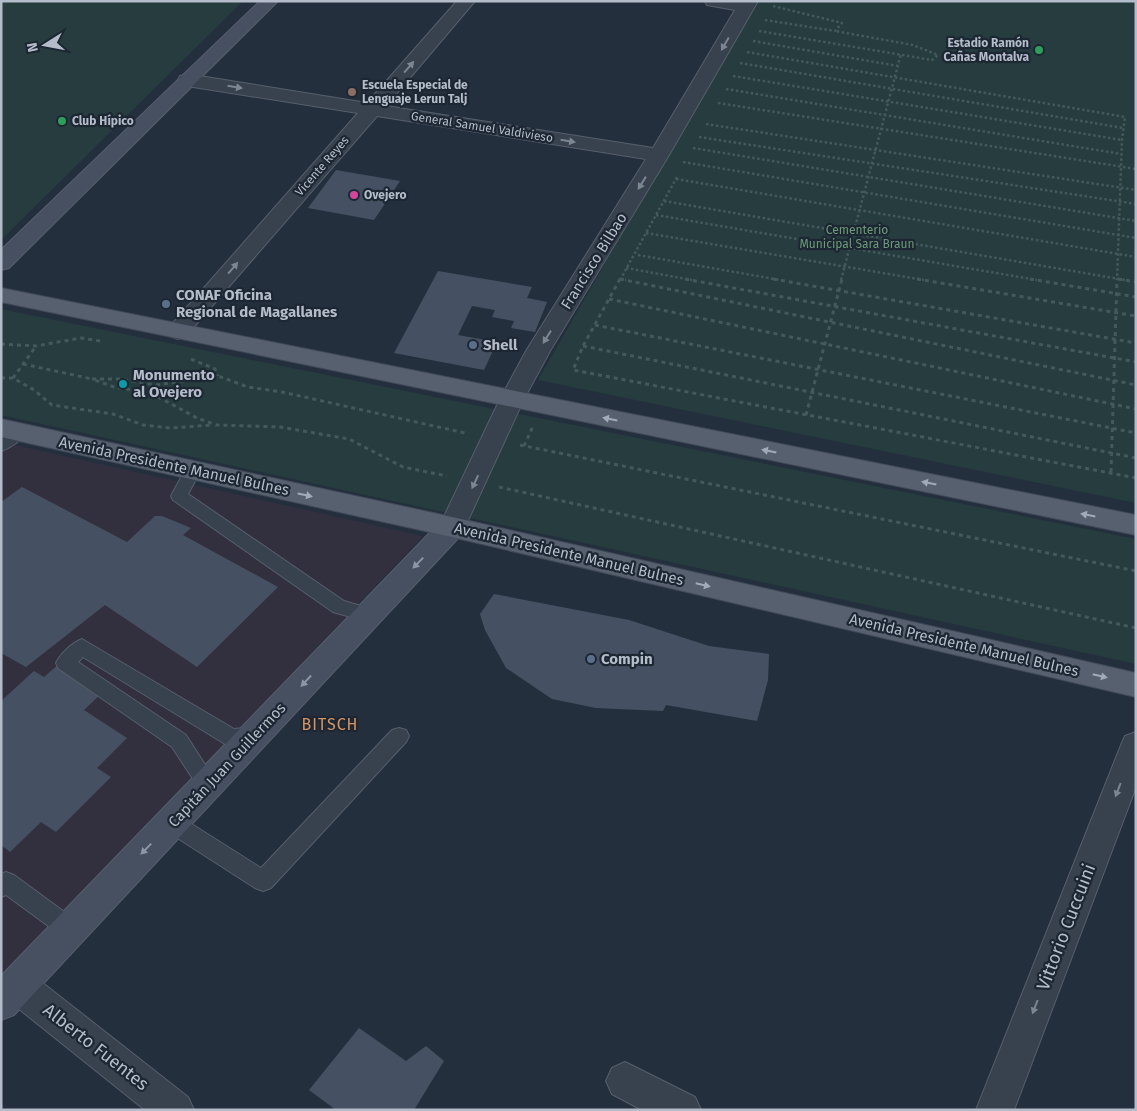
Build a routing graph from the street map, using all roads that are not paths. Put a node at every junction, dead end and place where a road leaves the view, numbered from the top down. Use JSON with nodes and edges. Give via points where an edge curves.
{"nodes":[{"id":1,"x":270,"y":1,"type":"edge"},
{"id":2,"x":466,"y":1,"type":"edge"},
{"id":3,"x":713,"y":1,"type":"edge"},
{"id":4,"x":747,"y":4,"type":"edge"},
{"id":5,"x":187,"y":80,"type":"junction"},
{"id":6,"x":372,"y":109,"type":"junction"},
{"id":7,"x":659,"y":156,"type":"junction"},
{"id":8,"x":1,"y":263,"type":"edge"},
{"id":9,"x":1,"y":295,"type":"edge"},
{"id":10,"x":178,"y":331,"type":"junction"},
{"id":11,"x":512,"y":399,"type":"junction"},
{"id":12,"x":7,"y":435,"type":"edge"},
{"id":13,"x":193,"y":470,"type":"junction"},
{"id":14,"x":1136,"y":525,"type":"edge"},
{"id":15,"x":452,"y":527,"type":"junction"},
{"id":16,"x":369,"y":615,"type":"junction"},
{"id":17,"x":1136,"y":685,"type":"edge"},
{"id":18,"x":255,"y":735,"type":"junction"},
{"id":19,"x":399,"y":736,"type":"dead end"},
{"id":20,"x":1136,"y":745,"type":"edge"},
{"id":21,"x":208,"y":784,"type":"junction"},
{"id":22,"x":172,"y":823,"type":"junction"},
{"id":23,"x":1,"y":887,"type":"edge"},
{"id":24,"x":70,"y":930,"type":"junction"},
{"id":25,"x":9,"y":993,"type":"edge"},
{"id":26,"x":625,"y":1081,"type":"dead end"},
{"id":27,"x":175,"y":1110,"type":"edge"},
{"id":28,"x":682,"y":1110,"type":"edge"},
{"id":29,"x":996,"y":1110,"type":"edge"}],
"edges":[{"from":1,"to":5,"type":"street"},
{"from":6,"to":2,"type":"street","name":"Vicente Reyes","one_way":true},
{"from":3,"to":4,"type":"street"},
{"from":4,"to":7,"type":"street","name":"Francisco Bilbao","one_way":true},
{"from":5,"to":6,"type":"street","name":"General Samuel Valdivieso","one_way":true},
{"from":5,"to":8,"type":"street"},
{"from":6,"to":7,"type":"street","name":"General Samuel Valdivieso","one_way":true},
{"from":10,"to":6,"type":"street","name":"Vicente Reyes","one_way":true},
{"from":7,"to":11,"type":"street","name":"Francisco Bilbao","one_way":true,"via":[[538,351]]},
{"from":9,"to":10,"type":"main road"},
{"from":10,"to":11,"type":"main road"},
{"from":14,"to":11,"type":"main road","one_way":true},
{"from":11,"to":15,"type":"street","name":"Francisco Bilbao","one_way":true},
{"from":12,"to":13,"type":"main road","name":"Avenida Presidente Manuel Bulnes"},
{"from":13,"to":15,"type":"main road","name":"Avenida Presidente Manuel Bulnes","one_way":true},
{"from":13,"to":16,"type":"lane","via":[[179,496],[339,607]]},
{"from":15,"to":16,"type":"street","name":"Capitán Juan Guillermos","one_way":true},
{"from":15,"to":17,"type":"main road","name":"Avenida Presidente Manuel Bulnes","one_way":true},
{"from":16,"to":18,"type":"street","name":"Capitán Juan Guillermos","one_way":true},
{"from":18,"to":21,"type":"street","name":"Capitán Juan Guillermos"},
{"from":18,"to":21,"type":"lane","via":[[232,738],[82,648],[64,663],[179,741]]},
{"from":19,"to":22,"type":"lane","via":[[263,881]]},
{"from":20,"to":29,"type":"street","name":"Vittorio Cuccuini","one_way":true},
{"from":21,"to":22,"type":"street","name":"Capitán Juan Guillermos"},
{"from":22,"to":24,"type":"street","name":"Capitán Juan Guillermos","one_way":true},
{"from":23,"to":24,"type":"lane","via":[[6,882]]},
{"from":24,"to":25,"type":"street","name":"Capitán Juan Guillermos"},
{"from":25,"to":27,"type":"street","name":"Alberto Fuentes"},
{"from":26,"to":28,"type":"street"}]}
